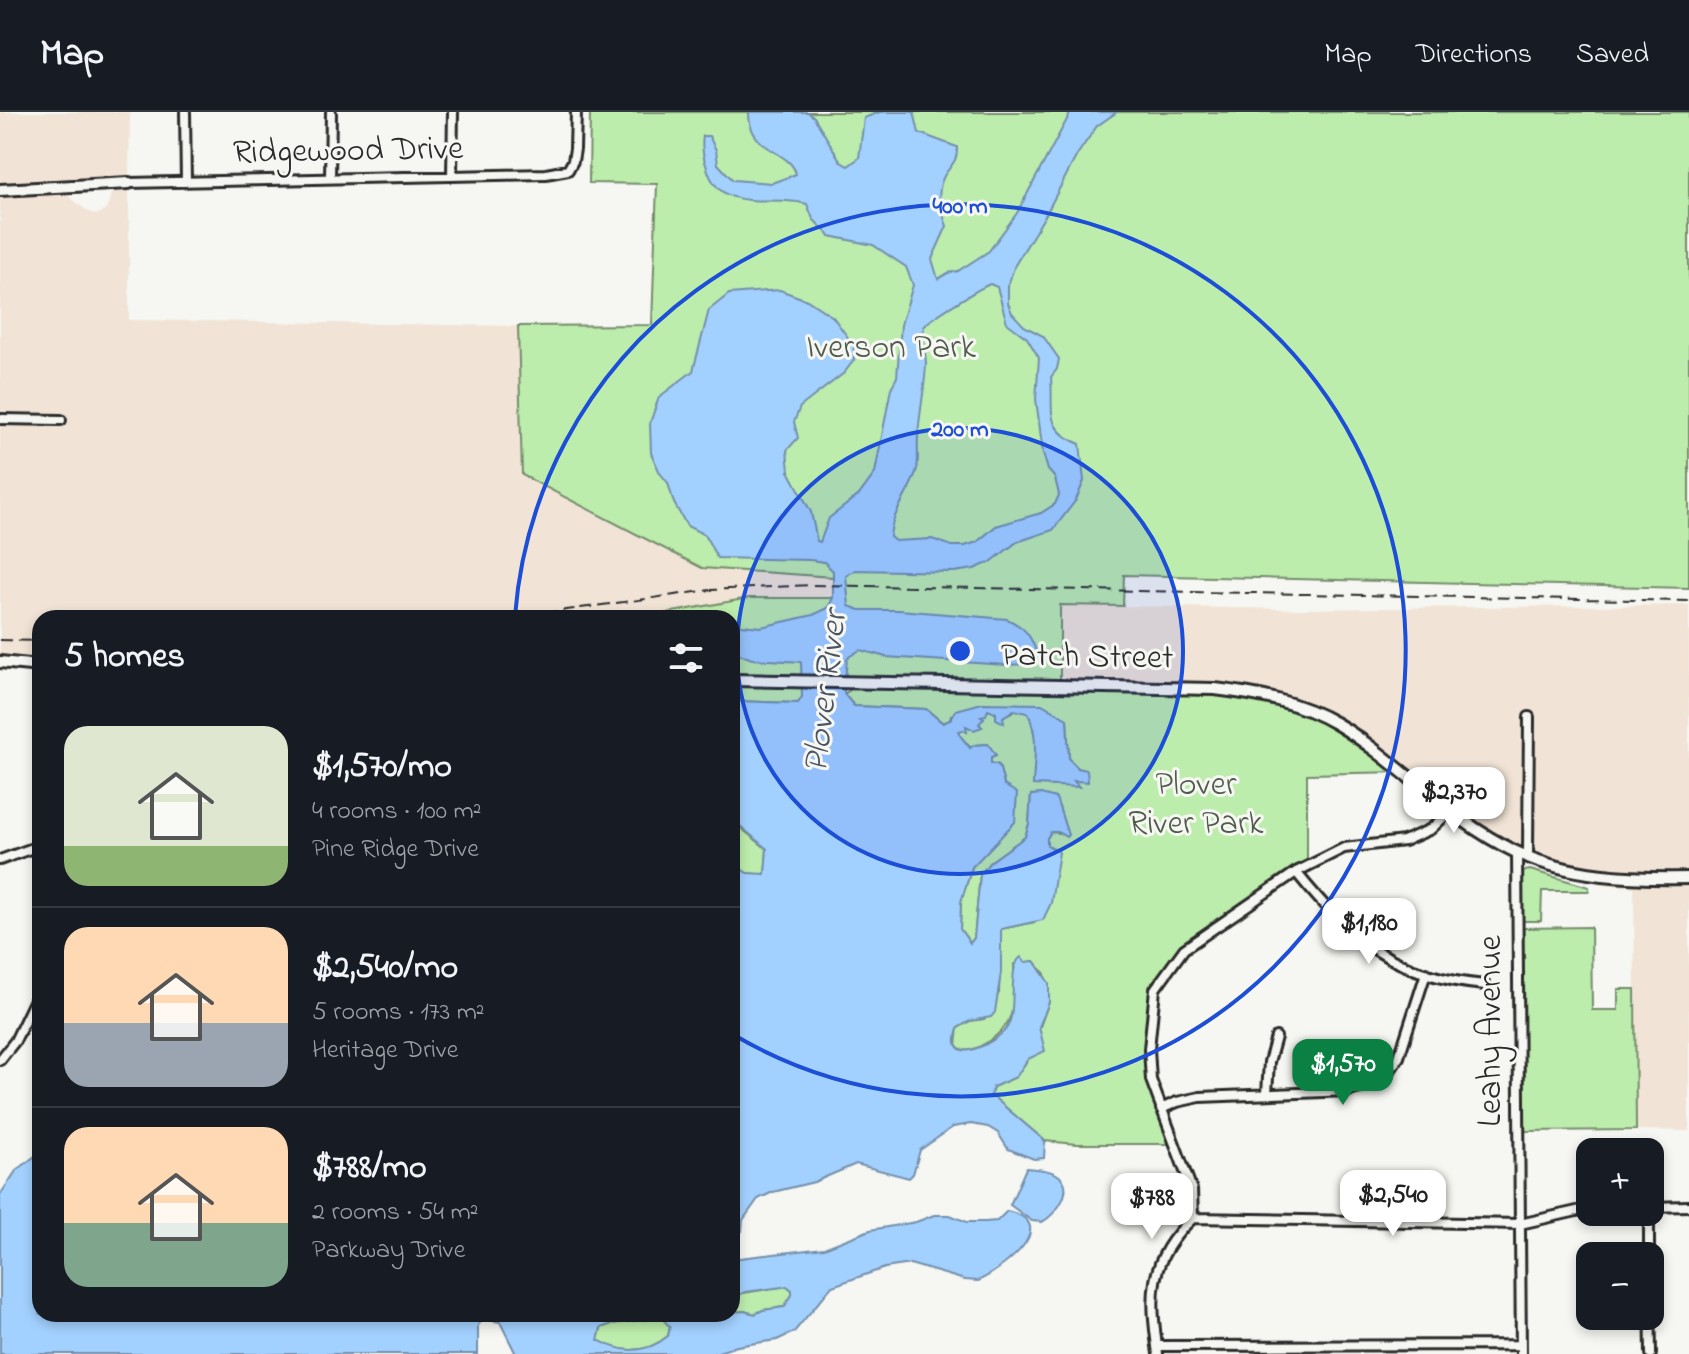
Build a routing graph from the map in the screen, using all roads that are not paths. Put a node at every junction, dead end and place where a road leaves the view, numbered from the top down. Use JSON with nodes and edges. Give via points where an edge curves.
{"nodes":[{"id":1,"x":185,"y":112,"type":"edge"},
{"id":2,"x":331,"y":112,"type":"edge"},
{"id":3,"x":453,"y":112,"type":"edge"},
{"id":4,"x":576,"y":112,"type":"edge"},
{"id":5,"x":452,"y":176,"type":"junction"},
{"id":6,"x":330,"y":178,"type":"junction"},
{"id":7,"x":186,"y":182,"type":"junction"},
{"id":8,"x":129,"y":183,"type":"joint"},
{"id":9,"x":0,"y":190,"type":"edge"},
{"id":10,"x":0,"y":419,"type":"edge"},
{"id":11,"x":61,"y":420,"type":"dead end"},
{"id":12,"x":0,"y":662,"type":"edge"},
{"id":13,"x":32,"y":665,"type":"edge"},
{"id":14,"x":740,"y":680,"type":"edge"},
{"id":15,"x":1529,"y":717,"type":"dead end"},
{"id":16,"x":1450,"y":811,"type":"junction"},
{"id":17,"x":32,"y":849,"type":"edge"},
{"id":18,"x":1523,"y":854,"type":"junction"},
{"id":19,"x":0,"y":860,"type":"edge"},
{"id":20,"x":1296,"y":872,"type":"junction"},
{"id":21,"x":1689,"y":878,"type":"edge"},
{"id":22,"x":1426,"y":973,"type":"junction"},
{"id":23,"x":1485,"y":985,"type":"dead end"},
{"id":24,"x":32,"y":1006,"type":"edge"},
{"id":25,"x":1276,"y":1037,"type":"dead end"},
{"id":26,"x":0,"y":1060,"type":"edge"},
{"id":27,"x":1267,"y":1093,"type":"junction"},
{"id":28,"x":1161,"y":1109,"type":"junction"},
{"id":29,"x":1689,"y":1206,"type":"edge"},
{"id":30,"x":1664,"y":1208,"type":"edge"},
{"id":31,"x":1576,"y":1211,"type":"edge"},
{"id":32,"x":1193,"y":1218,"type":"junction"},
{"id":33,"x":1520,"y":1224,"type":"junction"},
{"id":34,"x":1651,"y":1330,"type":"edge"},
{"id":35,"x":1158,"y":1350,"type":"edge"},
{"id":36,"x":1521,"y":1350,"type":"edge"},
{"id":37,"x":1651,"y":1354,"type":"edge"}],
"edges":[{"from":1,"to":7,"type":"street"},
{"from":2,"to":6,"type":"street"},
{"from":3,"to":5,"type":"street"},
{"from":4,"to":5,"type":"street","name":"Ridgewood Drive","via":[[575,149],[568,170]]},
{"from":5,"to":6,"type":"street","name":"Ridgewood Drive"},
{"from":6,"to":7,"type":"street","name":"Ridgewood Drive"},
{"from":7,"to":8,"type":"street","name":"Ridgewood Drive"},
{"from":8,"to":9,"type":"street"},
{"from":10,"to":11,"type":"street"},
{"from":12,"to":13,"type":"street"},
{"from":14,"to":16,"type":"street","name":"Patch Street","via":[[1248,693],[1335,723]]},
{"from":15,"to":18,"type":"street","name":"Leahy Avenue"},
{"from":16,"to":18,"type":"street","name":"Patch Street"},
{"from":16,"to":20,"type":"street","via":[[1431,829],[1404,841],[1344,848]]},
{"from":17,"to":19,"type":"street"},
{"from":18,"to":21,"type":"street","name":"Patch Street","via":[[1598,875]]},
{"from":18,"to":33,"type":"street","name":"Leahy Avenue"},
{"from":20,"to":22,"type":"street","via":[[1354,935],[1379,953]]},
{"from":20,"to":28,"type":"street","via":[[1184,949],[1155,989],[1150,1065]]},
{"from":22,"to":23,"type":"street"},
{"from":22,"to":27,"type":"street","via":[[1399,1057],[1380,1081],[1348,1091]]},
{"from":24,"to":26,"type":"street"},
{"from":25,"to":27,"type":"street"},
{"from":27,"to":28,"type":"street","via":[[1200,1097]]},
{"from":28,"to":32,"type":"street","via":[[1192,1190]]},
{"from":29,"to":30,"type":"street"},
{"from":31,"to":33,"type":"street"},
{"from":32,"to":33,"type":"street"},
{"from":32,"to":35,"type":"street","via":[[1172,1237],[1159,1260],[1153,1292]]},
{"from":33,"to":36,"type":"street","name":"Leahy Avenue"},
{"from":34,"to":37,"type":"street"},
{"from":35,"to":36,"type":"street"}]}
